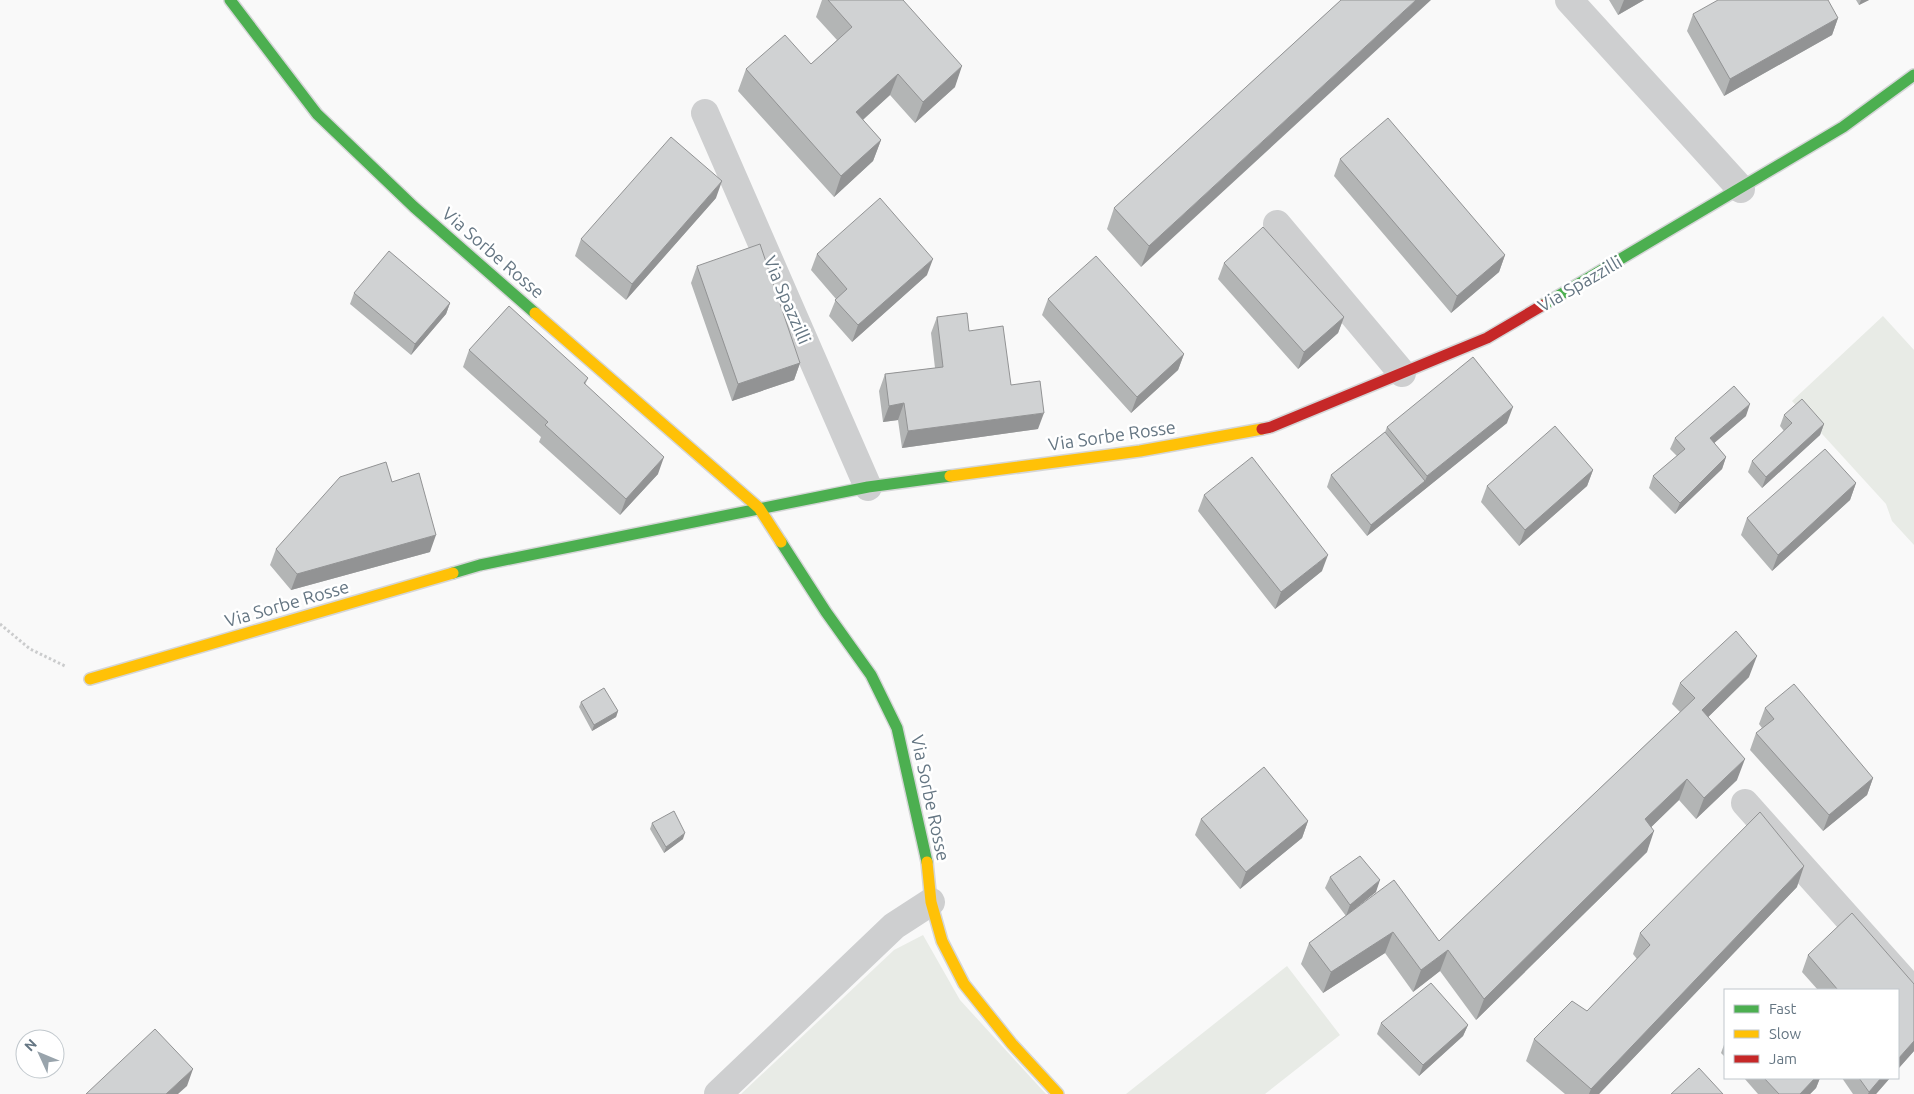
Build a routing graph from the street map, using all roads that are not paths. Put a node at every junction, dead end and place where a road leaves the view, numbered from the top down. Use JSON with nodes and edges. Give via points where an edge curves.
{"nodes":[{"id":1,"x":230,"y":0,"type":"edge"},
{"id":2,"x":1569,"y":0,"type":"edge"},
{"id":3,"x":1914,"y":75,"type":"edge"},
{"id":4,"x":705,"y":113,"type":"dead end"},
{"id":5,"x":1741,"y":189,"type":"junction"},
{"id":6,"x":1277,"y":224,"type":"dead end"},
{"id":7,"x":1402,"y":373,"type":"junction"},
{"id":8,"x":868,"y":487,"type":"junction"},
{"id":9,"x":759,"y":508,"type":"junction"},
{"id":10,"x":90,"y":679,"type":"road end"},
{"id":11,"x":1745,"y":804,"type":"dead end"},
{"id":12,"x":931,"y":902,"type":"junction"},
{"id":13,"x":1914,"y":992,"type":"edge"},
{"id":14,"x":718,"y":1094,"type":"edge"},
{"id":15,"x":1058,"y":1094,"type":"edge"}],
"edges":[{"from":1,"to":9,"type":"street","name":"Via Sorbe Rosse","via":[[317,114],[414,207]]},
{"from":2,"to":5,"type":"street"},
{"from":3,"to":5,"type":"street","name":"Via Spazzilli","via":[[1843,127]]},
{"from":4,"to":8,"type":"street","name":"Via Spazzilli"},
{"from":5,"to":7,"type":"street","name":"Via Spazzilli","via":[[1487,338]]},
{"from":6,"to":7,"type":"street"},
{"from":7,"to":8,"type":"street","name":"Via Sorbe Rosse","via":[[1271,427],[1140,451]]},
{"from":8,"to":9,"type":"street","name":"Via Sorbe Rosse"},
{"from":9,"to":10,"type":"street","name":"Via Sorbe Rosse","via":[[480,565]]},
{"from":9,"to":12,"type":"street","name":"Via Sorbe Rosse","via":[[871,675],[897,728],[928,868]]},
{"from":11,"to":13,"type":"street"},
{"from":12,"to":14,"type":"street","via":[[894,926]]},
{"from":12,"to":15,"type":"street","name":"Via Sorbe Rosse","via":[[942,941],[964,984]]}]}
